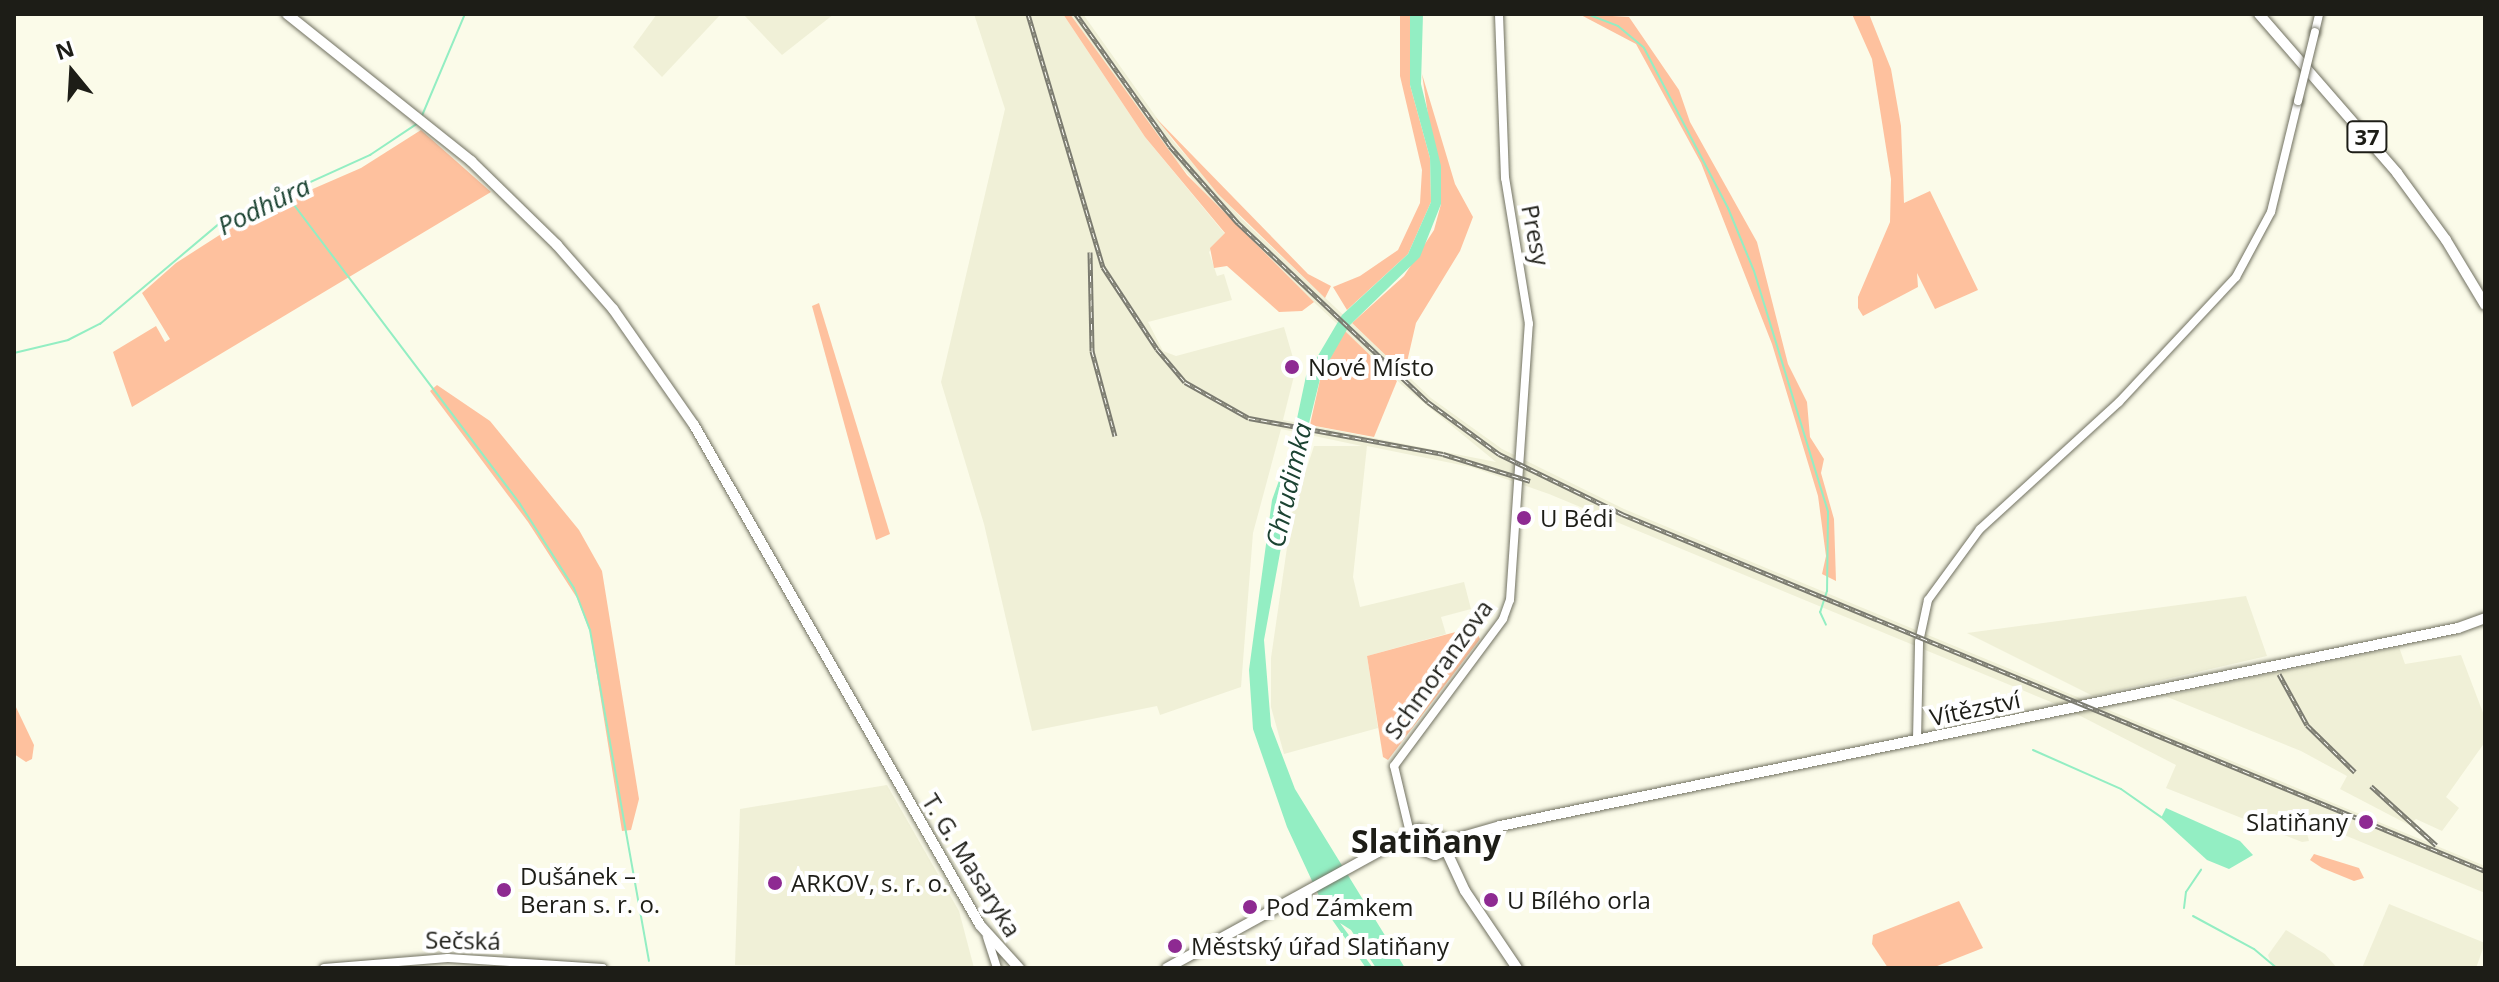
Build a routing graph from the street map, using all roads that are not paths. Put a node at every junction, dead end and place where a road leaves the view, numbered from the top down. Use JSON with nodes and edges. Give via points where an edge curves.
{"nodes":[{"id":1,"x":287,"y":14,"type":"edge"},
{"id":2,"x":1499,"y":14,"type":"edge"},
{"id":3,"x":2259,"y":14,"type":"edge"},
{"id":4,"x":2319,"y":14,"type":"edge"},
{"id":5,"x":2485,"y":305,"type":"edge"},
{"id":6,"x":1517,"y":464,"type":"joint"},
{"id":7,"x":2485,"y":618,"type":"edge"},
{"id":8,"x":2485,"y":626,"type":"edge"},
{"id":9,"x":2458,"y":628,"type":"junction"},
{"id":10,"x":1917,"y":740,"type":"junction"},
{"id":11,"x":1402,"y":798,"type":"junction"},
{"id":12,"x":1500,"y":826,"type":"junction"},
{"id":13,"x":1431,"y":833,"type":"junction"},
{"id":14,"x":1410,"y":834,"type":"junction"},
{"id":15,"x":1446,"y":847,"type":"junction"},
{"id":16,"x":1414,"y":848,"type":"junction"},
{"id":17,"x":1428,"y":853,"type":"junction"},
{"id":18,"x":1367,"y":859,"type":"junction"},
{"id":19,"x":1465,"y":891,"type":"junction"},
{"id":20,"x":985,"y":933,"type":"junction"},
{"id":21,"x":1016,"y":967,"type":"edge"},
{"id":22,"x":324,"y":968,"type":"edge"},
{"id":23,"x":603,"y":968,"type":"edge"},
{"id":24,"x":1000,"y":968,"type":"edge"},
{"id":25,"x":1167,"y":968,"type":"edge"},
{"id":26,"x":1517,"y":968,"type":"edge"}],
"edges":[{"from":1,"to":20,"type":"main road","name":"T. G. Masaryka","via":[[418,117],[557,245],[650,358],[707,447]]},
{"from":2,"to":6,"type":"street","name":"Presy","via":[[1505,178],[1529,324]]},
{"from":3,"to":5,"type":"main road","number":"37","via":[[2397,173]]},
{"from":4,"to":10,"type":"street","bridge":true,"via":[[2271,212],[2243,267],[2119,402],[1973,538],[1925,604]]},
{"from":6,"to":11,"type":"street","name":"Schmoranzova","via":[[1508,612],[1394,766]]},
{"from":7,"to":9,"type":"main road"},
{"from":8,"to":9,"type":"main road"},
{"from":9,"to":10,"type":"main road","name":"Vítězství"},
{"from":10,"to":12,"type":"main road","name":"Vítězství"},
{"from":11,"to":13,"type":"street"},
{"from":11,"to":14,"type":"street","name":"Schmoranzova"},
{"from":12,"to":13,"type":"main road","name":"Vítězství"},
{"from":12,"to":15,"type":"main road","name":"Vítězství","via":[[1455,839]]},
{"from":13,"to":14,"type":"main road"},
{"from":13,"to":15,"type":"main road","via":[[1443,838]]},
{"from":14,"to":16,"type":"main road"},
{"from":14,"to":18,"type":"main road"},
{"from":15,"to":17,"type":"main road","via":[[1438,855]]},
{"from":15,"to":19,"type":"main road"},
{"from":16,"to":17,"type":"main road"},
{"from":16,"to":18,"type":"main road"},
{"from":17,"to":19,"type":"main road"},
{"from":18,"to":25,"type":"main road"},
{"from":19,"to":26,"type":"main road"},
{"from":20,"to":21,"type":"main road","name":"T. G. Masaryka"},
{"from":20,"to":24,"type":"street"},
{"from":21,"to":24,"type":"street"},
{"from":22,"to":23,"type":"street","name":"Sečská","via":[[448,958]]}]}
